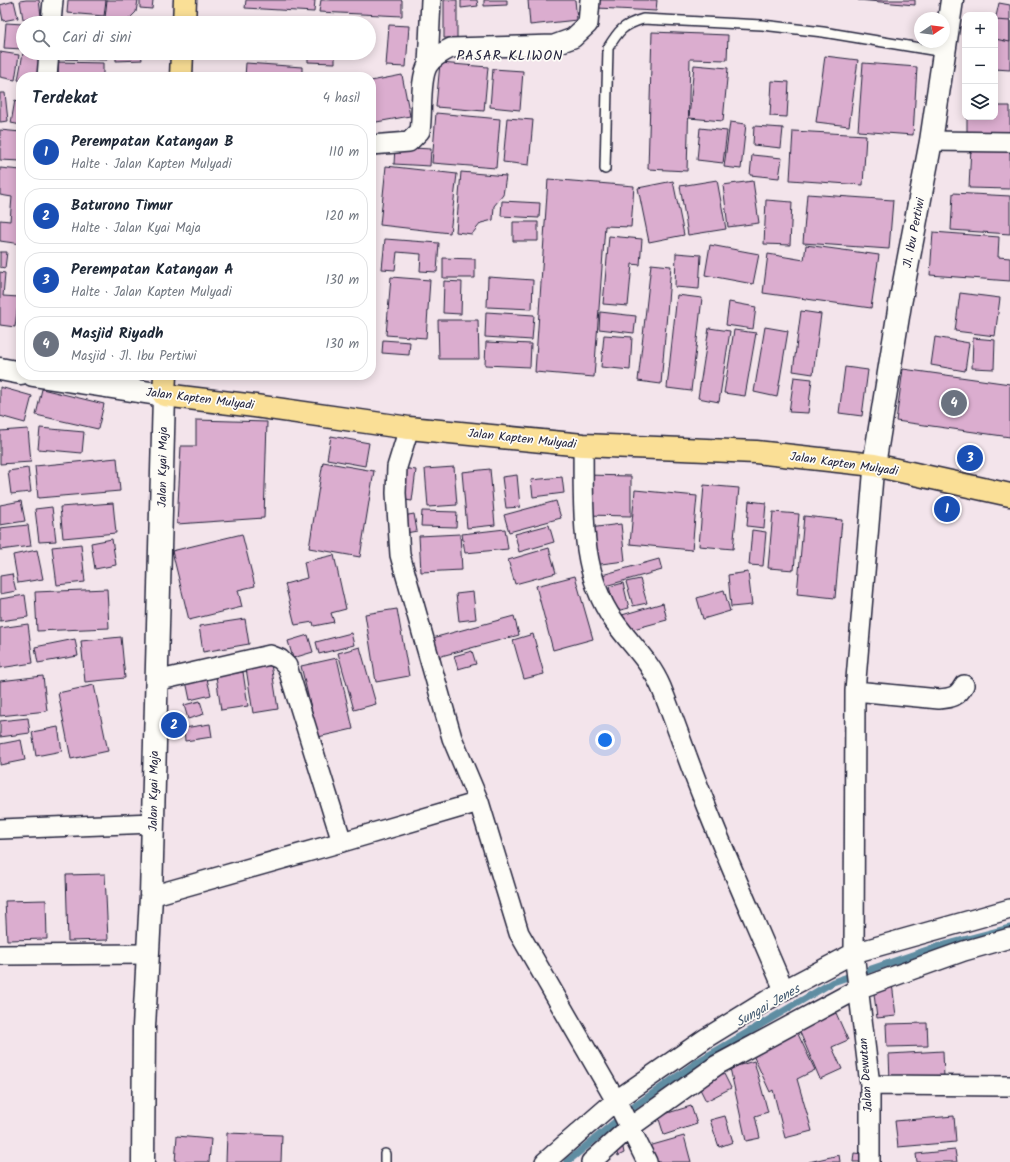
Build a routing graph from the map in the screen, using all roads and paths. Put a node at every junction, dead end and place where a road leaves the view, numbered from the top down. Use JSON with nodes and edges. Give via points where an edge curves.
{"nodes":[{"id":1,"x":53,"y":0,"type":"edge"},
{"id":2,"x":185,"y":0,"type":"edge"},
{"id":3,"x":431,"y":0,"type":"edge"},
{"id":4,"x":590,"y":0,"type":"edge"},
{"id":5,"x":952,"y":0,"type":"edge"},
{"id":6,"x":52,"y":16,"type":"edge"},
{"id":7,"x":184,"y":16,"type":"edge"},
{"id":8,"x":944,"y":52,"type":"junction"},
{"id":9,"x":48,"y":60,"type":"edge"},
{"id":10,"x":182,"y":60,"type":"edge"},
{"id":11,"x":428,"y":65,"type":"junction"},
{"id":12,"x":47,"y":72,"type":"edge"},
{"id":13,"x":181,"y":72,"type":"edge"},
{"id":14,"x":932,"y":141,"type":"junction"},
{"id":15,"x":1010,"y":142,"type":"edge"},
{"id":16,"x":376,"y":145,"type":"edge"},
{"id":17,"x":605,"y":169,"type":"dead end"},
{"id":18,"x":0,"y":369,"type":"edge"},
{"id":19,"x":16,"y":372,"type":"edge"},
{"id":20,"x":100,"y":380,"type":"edge"},
{"id":21,"x":165,"y":385,"type":"edge"},
{"id":22,"x":409,"y":428,"type":"junction"},
{"id":23,"x":583,"y":446,"type":"junction"},
{"id":24,"x":874,"y":465,"type":"junction"},
{"id":25,"x":1010,"y":495,"type":"edge"},
{"id":26,"x":156,"y":681,"type":"junction"},
{"id":27,"x":964,"y":685,"type":"dead end"},
{"id":28,"x":855,"y":691,"type":"junction"},
{"id":29,"x":478,"y":802,"type":"junction"},
{"id":30,"x":153,"y":823,"type":"junction"},
{"id":31,"x":0,"y":829,"type":"edge"},
{"id":32,"x":342,"y":842,"type":"junction"},
{"id":33,"x":151,"y":896,"type":"junction"},
{"id":34,"x":1010,"y":909,"type":"edge"},
{"id":35,"x":1010,"y":938,"type":"edge"},
{"id":36,"x":148,"y":954,"type":"junction"},
{"id":37,"x":0,"y":955,"type":"edge"},
{"id":38,"x":854,"y":957,"type":"junction"},
{"id":39,"x":858,"y":987,"type":"junction"},
{"id":40,"x":784,"y":990,"type":"junction"},
{"id":41,"x":870,"y":1085,"type":"junction"},
{"id":42,"x":1010,"y":1086,"type":"edge"},
{"id":43,"x":623,"y":1115,"type":"junction"},
{"id":44,"x":143,"y":1162,"type":"edge"},
{"id":45,"x":545,"y":1162,"type":"edge"},
{"id":46,"x":592,"y":1162,"type":"edge"},
{"id":47,"x":647,"y":1162,"type":"edge"},
{"id":48,"x":870,"y":1162,"type":"edge"}],
"edges":[{"from":1,"to":6,"type":"street"},
{"from":2,"to":7,"type":"main road"},
{"from":3,"to":11,"type":"street"},
{"from":4,"to":11,"type":"street","via":[[588,24],[573,38],[554,45],[451,48]]},
{"from":5,"to":8,"type":"main road","name":"Jl. Ibu Pertiwi"},
{"from":8,"to":14,"type":"main road","name":"Jl. Ibu Pertiwi"},
{"from":8,"to":17,"type":"lane","via":[[823,32],[762,25],[643,19],[626,24],[608,48]]},
{"from":9,"to":12,"type":"street"},
{"from":10,"to":13,"type":"main road"},
{"from":11,"to":16,"type":"street","via":[[424,78],[420,131],[409,142]]},
{"from":14,"to":15,"type":"street"},
{"from":14,"to":24,"type":"main road","name":"Jl. Ibu Pertiwi","via":[[900,304]]},
{"from":18,"to":19,"type":"main road","name":"Jalan Kapten Mulyadi"},
{"from":20,"to":21,"type":"main road","name":"Jalan Kapten Mulyadi"},
{"from":21,"to":22,"type":"main road","name":"Jalan Kapten Mulyadi","via":[[255,406]]},
{"from":21,"to":26,"type":"main road","name":"Jalan Kyai Maja"},
{"from":22,"to":23,"type":"main road","name":"Jalan Kapten Mulyadi"},
{"from":22,"to":29,"type":"street","via":[[398,467],[396,493],[400,555],[452,738]]},
{"from":23,"to":24,"type":"main road","name":"Jalan Kapten Mulyadi","via":[[756,452]]},
{"from":23,"to":40,"type":"street","via":[[583,520],[598,593],[614,621],[643,656],[660,685],[703,799]]},
{"from":24,"to":25,"type":"main road","name":"Jalan Kapten Mulyadi"},
{"from":24,"to":28,"type":"street","name":"Jalan Dewutan"},
{"from":26,"to":30,"type":"main road","name":"Jalan Kyai Maja"},
{"from":26,"to":32,"type":"street","via":[[270,655],[280,659],[287,666]]},
{"from":27,"to":28,"type":"street","via":[[953,698],[939,699]]},
{"from":28,"to":38,"type":"street","name":"Jalan Dewutan"},
{"from":29,"to":32,"type":"street"},
{"from":29,"to":43,"type":"street","via":[[519,933]]},
{"from":30,"to":31,"type":"street"},
{"from":30,"to":33,"type":"main road","name":"Jalan Kyai Maja"},
{"from":32,"to":33,"type":"street"},
{"from":33,"to":36,"type":"main road","name":"Jalan Kyai Maja"},
{"from":34,"to":38,"type":"street"},
{"from":35,"to":39,"type":"street"},
{"from":36,"to":37,"type":"street"},
{"from":36,"to":44,"type":"main road","name":"Jalan Kyai Maja","via":[[144,1027]]},
{"from":38,"to":39,"type":"street","name":"Jalan Dewutan"},
{"from":38,"to":40,"type":"street"},
{"from":39,"to":41,"type":"street","name":"Jalan Dewutan"},
{"from":39,"to":43,"type":"street"},
{"from":40,"to":43,"type":"street","via":[[706,1038]]},
{"from":41,"to":42,"type":"street"},
{"from":41,"to":48,"type":"street","name":"Jalan Dewutan"},
{"from":43,"to":45,"type":"street"},
{"from":43,"to":46,"type":"street"},
{"from":43,"to":47,"type":"street"}]}
